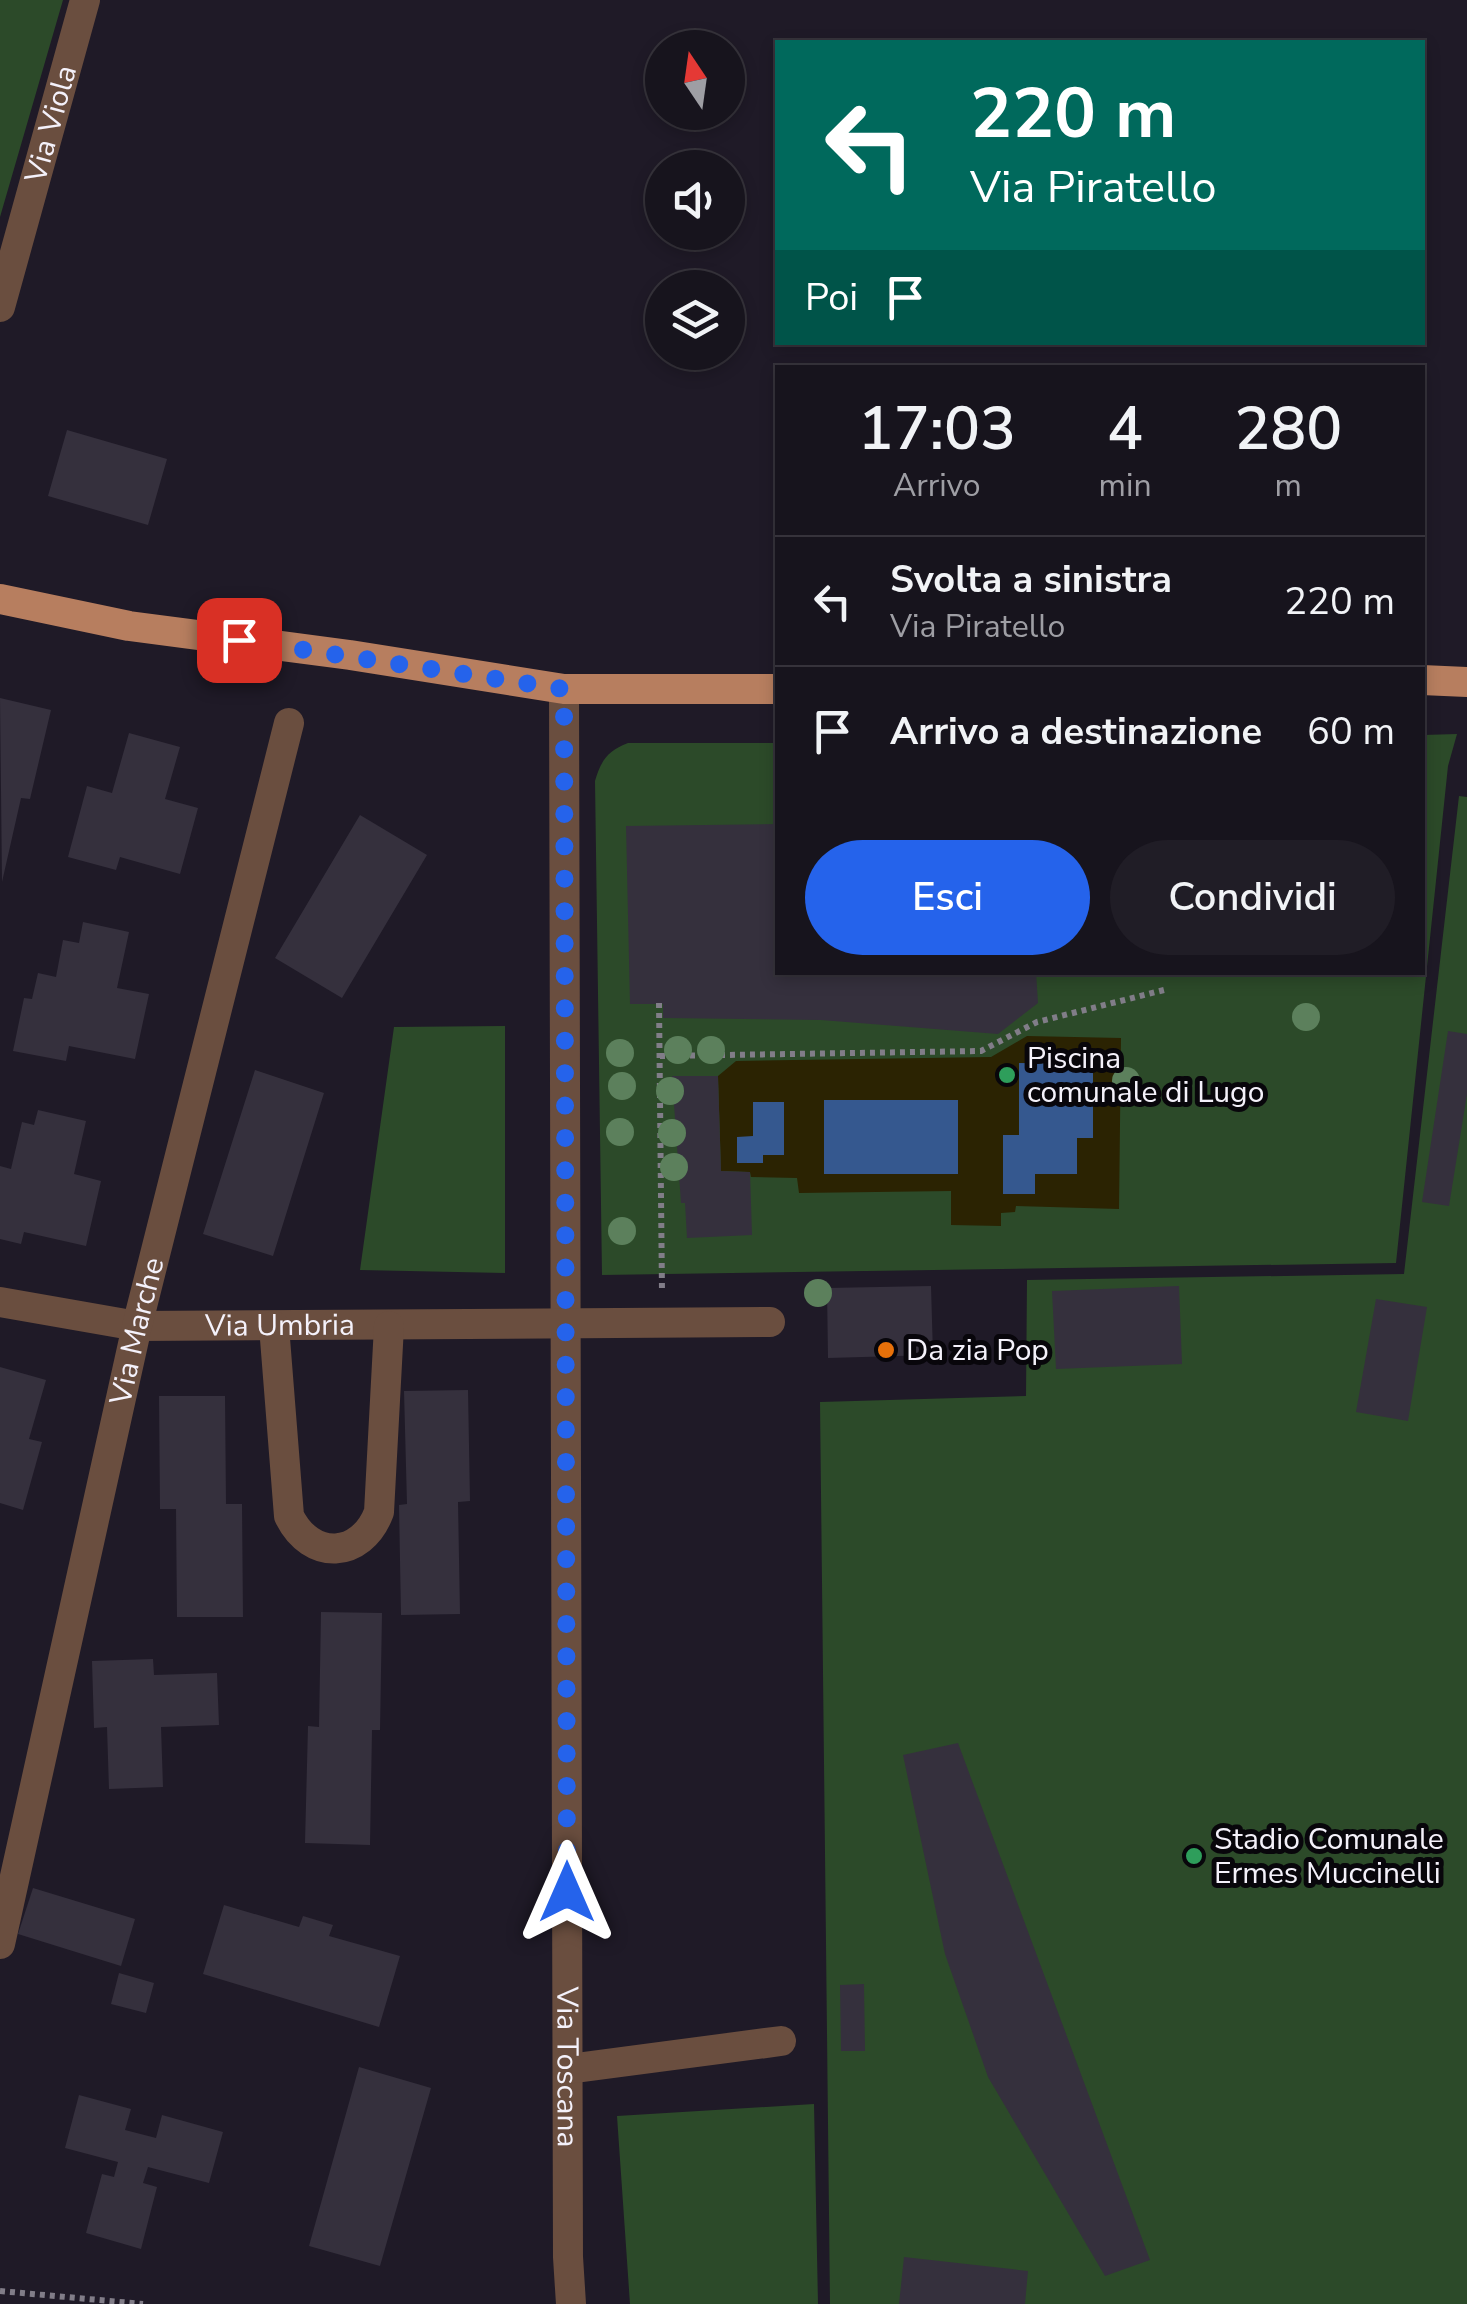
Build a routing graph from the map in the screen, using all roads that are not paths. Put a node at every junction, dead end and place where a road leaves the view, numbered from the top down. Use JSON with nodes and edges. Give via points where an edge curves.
{"nodes":[{"id":1,"x":84,"y":0,"type":"edge"},
{"id":2,"x":0,"y":307,"type":"edge"},
{"id":3,"x":0,"y":599,"type":"edge"},
{"id":4,"x":1425,"y":680,"type":"edge"},
{"id":5,"x":1467,"y":682,"type":"edge"},
{"id":6,"x":564,"y":689,"type":"junction"},
{"id":7,"x":775,"y":689,"type":"edge"},
{"id":8,"x":289,"y":723,"type":"dead end"},
{"id":9,"x":0,"y":1302,"type":"edge"},
{"id":10,"x":770,"y":1322,"type":"dead end"},
{"id":11,"x":564,"y":1324,"type":"junction"},
{"id":12,"x":137,"y":1326,"type":"junction"},
{"id":13,"x":274,"y":1326,"type":"junction"},
{"id":14,"x":389,"y":1326,"type":"junction"},
{"id":15,"x":0,"y":1944,"type":"edge"},
{"id":16,"x":781,"y":2041,"type":"dead end"},
{"id":17,"x":568,"y":2068,"type":"junction"},
{"id":18,"x":572,"y":2304,"type":"edge"}],
"edges":[{"from":1,"to":2,"type":"street","name":"Via Viola"},
{"from":3,"to":6,"type":"main road","via":[[129,626]]},
{"from":4,"to":5,"type":"main road"},
{"from":6,"to":7,"type":"main road"},
{"from":6,"to":11,"type":"street","name":"Via Toscana"},
{"from":8,"to":12,"type":"street","name":"Via Marche"},
{"from":9,"to":12,"type":"street","name":"Via Umbria"},
{"from":10,"to":11,"type":"street","name":"Via Umbria"},
{"from":11,"to":14,"type":"street","name":"Via Umbria"},
{"from":11,"to":17,"type":"street","name":"Via Toscana"},
{"from":12,"to":13,"type":"street","name":"Via Umbria"},
{"from":12,"to":15,"type":"street","name":"Via Marche"},
{"from":13,"to":14,"type":"street","name":"Via Umbria"},
{"from":13,"to":14,"type":"street","via":[[288,1516],[306,1540],[336,1549],[364,1538],[379,1512]]},
{"from":16,"to":17,"type":"street"},
{"from":17,"to":18,"type":"street","name":"Via Toscana"}]}
